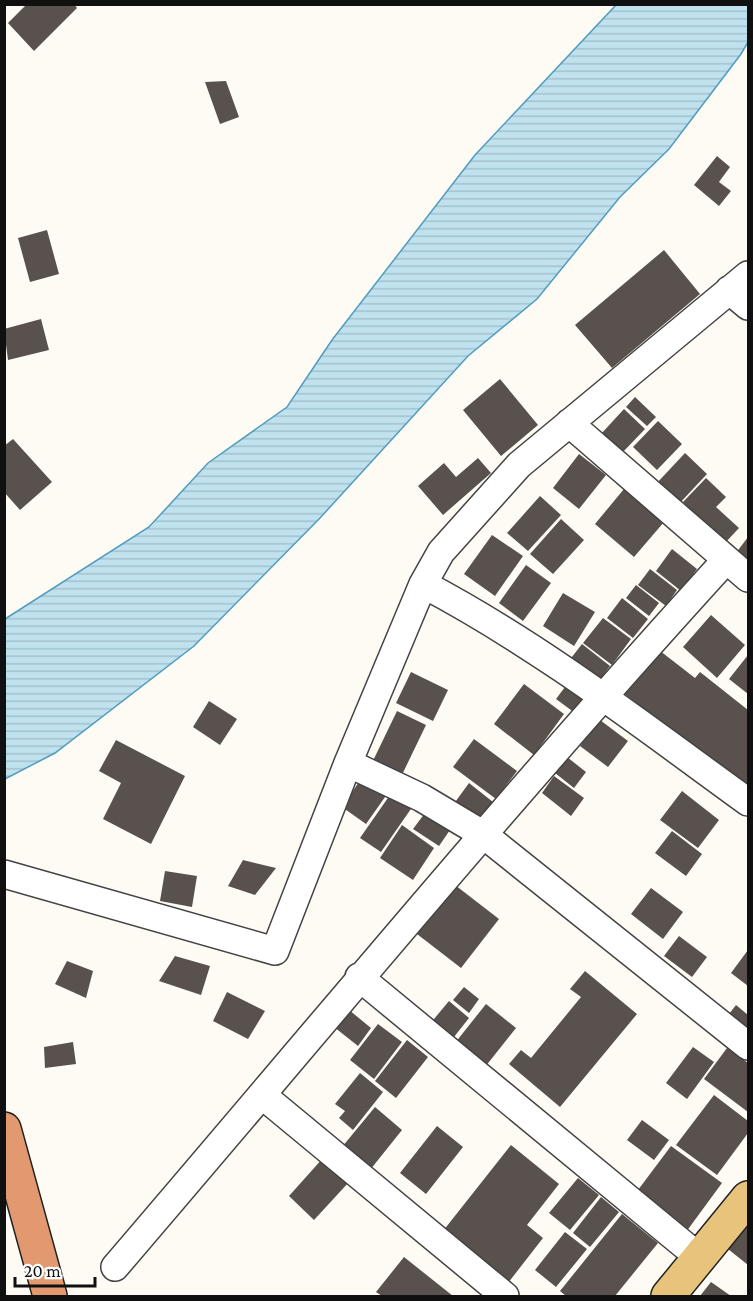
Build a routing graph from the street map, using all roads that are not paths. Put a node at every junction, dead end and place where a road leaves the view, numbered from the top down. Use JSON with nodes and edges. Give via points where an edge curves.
{"nodes":[{"id":1,"x":742,"y":290,"type":"edge"},
{"id":2,"x":569,"y":423,"type":"junction"},
{"id":3,"x":726,"y":560,"type":"junction"},
{"id":4,"x":748,"y":578,"type":"edge"},
{"id":5,"x":423,"y":584,"type":"junction"},
{"id":6,"x":602,"y":696,"type":"junction"},
{"id":7,"x":348,"y":763,"type":"junction"},
{"id":8,"x":748,"y":802,"type":"edge"},
{"id":9,"x":484,"y":835,"type":"junction"},
{"id":10,"x":4,"y":874,"type":"edge"},
{"id":11,"x":359,"y":977,"type":"junction"},
{"id":12,"x":748,"y":1046,"type":"edge"},
{"id":13,"x":262,"y":1095,"type":"junction"},
{"id":14,"x":4,"y":1129,"type":"edge"},
{"id":15,"x":748,"y":1198,"type":"edge"},
{"id":16,"x":700,"y":1258,"type":"junction"},
{"id":17,"x":115,"y":1267,"type":"dead end"},
{"id":18,"x":50,"y":1296,"type":"edge"},
{"id":19,"x":505,"y":1296,"type":"edge"},
{"id":20,"x":668,"y":1296,"type":"edge"}],
"edges":[{"from":1,"to":2,"type":"street"},
{"from":2,"to":3,"type":"street"},
{"from":2,"to":5,"type":"street","via":[[519,465],[471,515],[441,552]]},
{"from":3,"to":4,"type":"street"},
{"from":3,"to":6,"type":"street"},
{"from":5,"to":6,"type":"street","via":[[481,615]]},
{"from":5,"to":7,"type":"street"},
{"from":6,"to":8,"type":"street"},
{"from":6,"to":9,"type":"street"},
{"from":7,"to":9,"type":"street","via":[[422,798]]},
{"from":7,"to":10,"type":"street","via":[[275,951]]},
{"from":9,"to":11,"type":"street"},
{"from":9,"to":12,"type":"street"},
{"from":11,"to":13,"type":"street"},
{"from":11,"to":16,"type":"street"},
{"from":13,"to":17,"type":"street"},
{"from":13,"to":19,"type":"street"},
{"from":14,"to":18,"type":"highway"},
{"from":15,"to":16,"type":"main road"},
{"from":16,"to":20,"type":"main road"}]}
